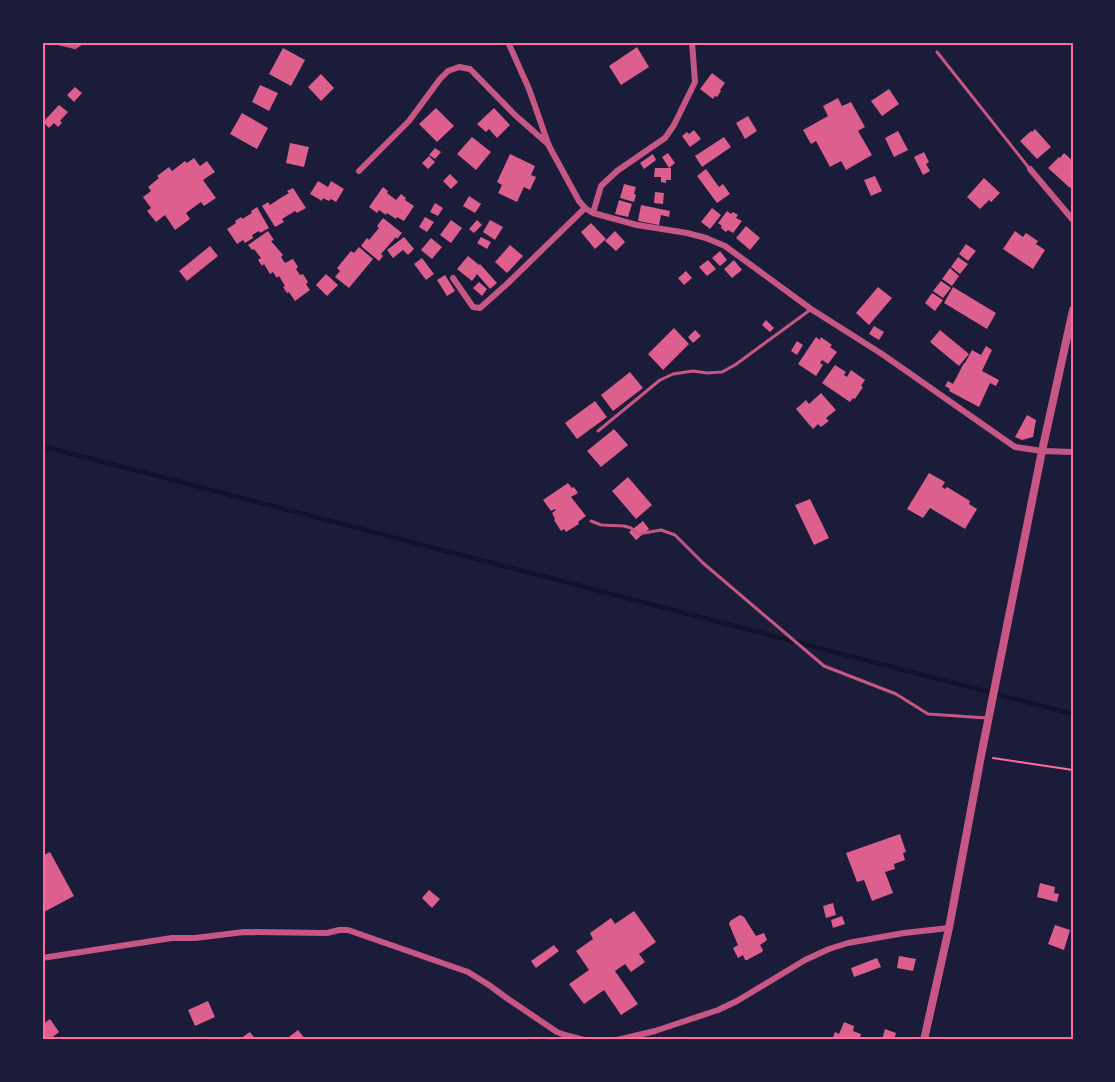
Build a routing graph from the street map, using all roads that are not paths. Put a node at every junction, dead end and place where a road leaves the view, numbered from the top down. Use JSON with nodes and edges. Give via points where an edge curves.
{"nodes":[{"id":1,"x":58,"y":42,"type":"edge"},
{"id":2,"x":81,"y":42,"type":"edge"},
{"id":3,"x":508,"y":42,"type":"edge"},
{"id":4,"x":692,"y":42,"type":"edge"},
{"id":5,"x":937,"y":52,"type":"dead end"},
{"id":6,"x":549,"y":146,"type":"junction"},
{"id":7,"x":1030,"y":169,"type":"joint"},
{"id":8,"x":359,"y":171,"type":"dead end"},
{"id":9,"x":585,"y":208,"type":"junction"},
{"id":10,"x":593,"y":213,"type":"junction"},
{"id":11,"x":1073,"y":220,"type":"edge"},
{"id":12,"x":453,"y":278,"type":"dead end"},
{"id":13,"x":811,"y":309,"type":"junction"},
{"id":14,"x":1073,"y":310,"type":"edge"},
{"id":15,"x":598,"y":431,"type":"dead end"},
{"id":16,"x":1042,"y":451,"type":"junction"},
{"id":17,"x":1073,"y":452,"type":"edge"},
{"id":18,"x":591,"y":521,"type":"dead end"},
{"id":19,"x":989,"y":718,"type":"junction"},
{"id":20,"x":949,"y":928,"type":"junction"},
{"id":21,"x":42,"y":958,"type":"edge"},
{"id":22,"x":584,"y":1040,"type":"edge"},
{"id":23,"x":617,"y":1040,"type":"edge"},
{"id":24,"x":924,"y":1040,"type":"edge"}],
"edges":[{"from":1,"to":2,"type":"street","via":[[75,46]]},
{"from":3,"to":6,"type":"street"},
{"from":4,"to":10,"type":"street","via":[[695,82],[674,125],[665,138],[601,186]]},
{"from":5,"to":7,"type":"lane"},
{"from":6,"to":8,"type":"street","via":[[470,69],[459,67],[440,79],[409,121]]},
{"from":6,"to":9,"type":"street"},
{"from":7,"to":11,"type":"street"},
{"from":9,"to":10,"type":"street"},
{"from":9,"to":12,"type":"street","via":[[480,308],[473,307]]},
{"from":10,"to":13,"type":"street","via":[[687,233],[725,246]]},
{"from":13,"to":15,"type":"lane","via":[[722,372],[693,371],[660,380]]},
{"from":13,"to":16,"type":"street","via":[[1016,447]]},
{"from":14,"to":16,"type":"street"},
{"from":16,"to":17,"type":"street"},
{"from":16,"to":19,"type":"street"},
{"from":18,"to":19,"type":"lane","via":[[624,526],[638,534],[661,530],[675,535],[824,666],[896,694],[928,714]]},
{"from":19,"to":20,"type":"street"},
{"from":20,"to":23,"type":"street","via":[[829,949],[718,1010]]},
{"from":20,"to":24,"type":"street"},
{"from":21,"to":22,"type":"street","via":[[172,938],[348,930],[468,972],[557,1032]]}]}
